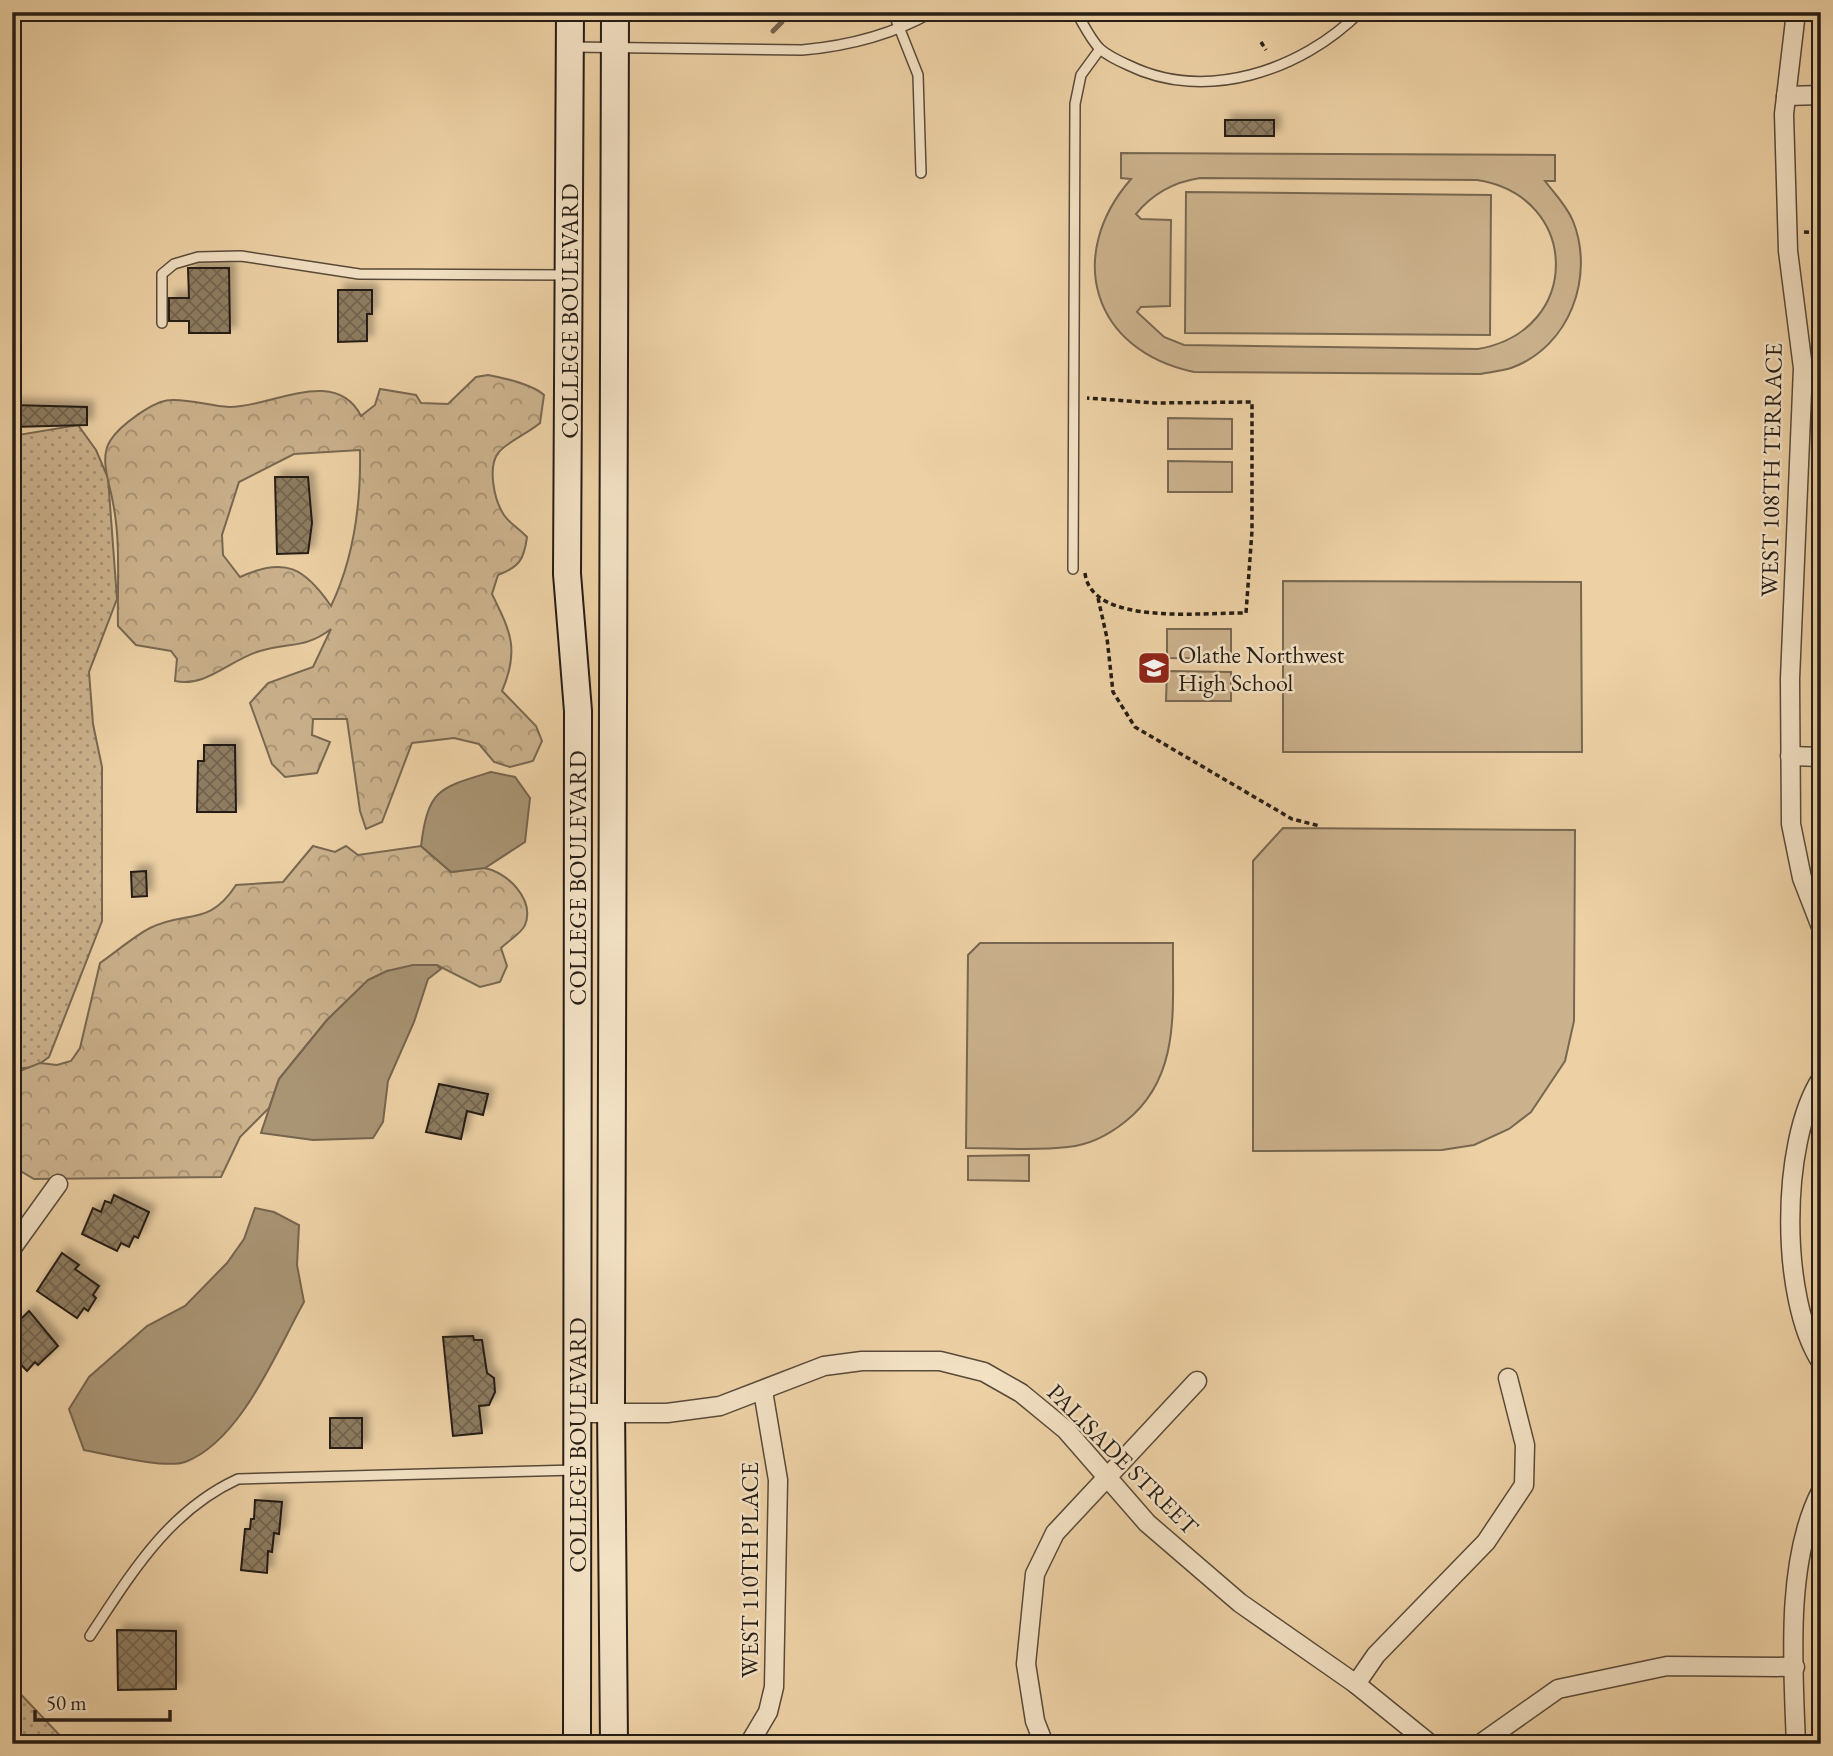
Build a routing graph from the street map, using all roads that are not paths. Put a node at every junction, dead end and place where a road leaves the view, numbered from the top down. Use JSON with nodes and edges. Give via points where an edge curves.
{"nodes":[{"id":1,"x":570,"y":12,"type":"edge"},
{"id":2,"x":615,"y":12,"type":"edge"},
{"id":3,"x":893,"y":12,"type":"edge"},
{"id":4,"x":932,"y":12,"type":"edge"},
{"id":5,"x":1076,"y":12,"type":"edge"},
{"id":6,"x":1360,"y":12,"type":"edge"},
{"id":7,"x":1796,"y":12,"type":"edge"},
{"id":8,"x":901,"y":27,"type":"junction"},
{"id":9,"x":570,"y":47,"type":"junction"},
{"id":10,"x":614,"y":48,"type":"junction"},
{"id":11,"x":1100,"y":49,"type":"junction"},
{"id":12,"x":1821,"y":95,"type":"edge"},
{"id":13,"x":1786,"y":96,"type":"junction"},
{"id":14,"x":921,"y":173,"type":"dead end"},
{"id":15,"x":569,"y":275,"type":"junction"},
{"id":16,"x":162,"y":323,"type":"dead end"},
{"id":17,"x":1073,"y":569,"type":"dead end"},
{"id":18,"x":1790,"y":756,"type":"junction"},
{"id":19,"x":1821,"y":757,"type":"edge"},
{"id":20,"x":1821,"y":926,"type":"edge"},
{"id":21,"x":1821,"y":1079,"type":"edge"},
{"id":22,"x":58,"y":1184,"type":"dead end"},
{"id":23,"x":12,"y":1248,"type":"edge"},
{"id":24,"x":1821,"y":1362,"type":"edge"},
{"id":25,"x":1508,"y":1378,"type":"dead end"},
{"id":26,"x":1197,"y":1381,"type":"dead end"},
{"id":27,"x":763,"y":1391,"type":"junction"},
{"id":28,"x":611,"y":1412,"type":"junction"},
{"id":29,"x":577,"y":1413,"type":"junction"},
{"id":30,"x":577,"y":1470,"type":"junction"},
{"id":31,"x":1106,"y":1478,"type":"junction"},
{"id":32,"x":1821,"y":1491,"type":"edge"},
{"id":33,"x":90,"y":1636,"type":"dead end"},
{"id":34,"x":1795,"y":1667,"type":"junction"},
{"id":35,"x":1356,"y":1684,"type":"junction"},
{"id":36,"x":577,"y":1744,"type":"edge"},
{"id":37,"x":614,"y":1744,"type":"edge"},
{"id":38,"x":749,"y":1744,"type":"edge"},
{"id":39,"x":1044,"y":1744,"type":"edge"},
{"id":40,"x":1430,"y":1744,"type":"edge"},
{"id":41,"x":1480,"y":1744,"type":"edge"},
{"id":42,"x":1796,"y":1744,"type":"edge"}],
"edges":[{"from":1,"to":9,"type":"main road","name":"COLLEGE BOULEVARD"},
{"from":2,"to":10,"type":"main road","name":"COLLEGE BOULEVARD"},
{"from":3,"to":8,"type":"lane"},
{"from":4,"to":8,"type":"lane"},
{"from":5,"to":11,"type":"lane"},
{"from":6,"to":11,"type":"lane","via":[[1323,43],[1300,55],[1266,70],[1223,80],[1174,82],[1143,73]]},
{"from":7,"to":13,"type":"street","name":"WEST 108TH TERRACE"},
{"from":8,"to":10,"type":"lane","via":[[802,51]]},
{"from":8,"to":14,"type":"lane","via":[[921,95]]},
{"from":9,"to":10,"type":"lane"},
{"from":9,"to":15,"type":"main road","name":"COLLEGE BOULEVARD"},
{"from":10,"to":28,"type":"main road","name":"COLLEGE BOULEVARD"},
{"from":11,"to":17,"type":"lane","via":[[1081,75],[1074,104]]},
{"from":12,"to":13,"type":"street"},
{"from":13,"to":18,"type":"street","name":"WEST 108TH TERRACE","via":[[1788,251],[1803,369]]},
{"from":15,"to":16,"type":"lane","via":[[359,274],[241,256],[198,257],[174,264],[162,274]]},
{"from":15,"to":29,"type":"main road","name":"COLLEGE BOULEVARD","via":[[568,574],[578,711]]},
{"from":18,"to":19,"type":"street"},
{"from":18,"to":20,"type":"street","name":"WEST 108TH TERRACE","via":[[1795,853]]},
{"from":21,"to":24,"type":"street","via":[[1806,1108],[1795,1155],[1792,1227],[1797,1302],[1807,1337]]},
{"from":22,"to":23,"type":"street"},
{"from":25,"to":35,"type":"street","via":[[1525,1445],[1524,1485],[1486,1542],[1376,1655]]},
{"from":26,"to":31,"type":"street"},
{"from":27,"to":28,"type":"street","name":"PALISADE STREET","via":[[720,1406],[667,1413]]},
{"from":27,"to":31,"type":"street","name":"PALISADE STREET","via":[[824,1366],[862,1361],[940,1361],[984,1372],[1021,1393],[1066,1430]]},
{"from":27,"to":38,"type":"street","name":"WEST 110TH PLACE","via":[[778,1480],[774,1687],[768,1712]]},
{"from":28,"to":29,"type":"street","name":"PALISADE STREET"},
{"from":28,"to":37,"type":"main road","name":"COLLEGE BOULEVARD"},
{"from":29,"to":30,"type":"main road","name":"COLLEGE BOULEVARD"},
{"from":30,"to":33,"type":"lane","via":[[238,1479],[208,1492],[145,1552]]},
{"from":30,"to":36,"type":"main road","name":"COLLEGE BOULEVARD"},
{"from":31,"to":35,"type":"street","name":"PALISADE STREET","via":[[1147,1523],[1240,1603]]},
{"from":31,"to":39,"type":"street","via":[[1055,1533],[1035,1574],[1026,1664],[1035,1721]]},
{"from":32,"to":34,"type":"street","via":[[1805,1525],[1798,1559]]},
{"from":34,"to":41,"type":"street","via":[[1667,1666],[1558,1689]]},
{"from":34,"to":42,"type":"street"},
{"from":35,"to":40,"type":"street","name":"PALISADE STREET"}]}
